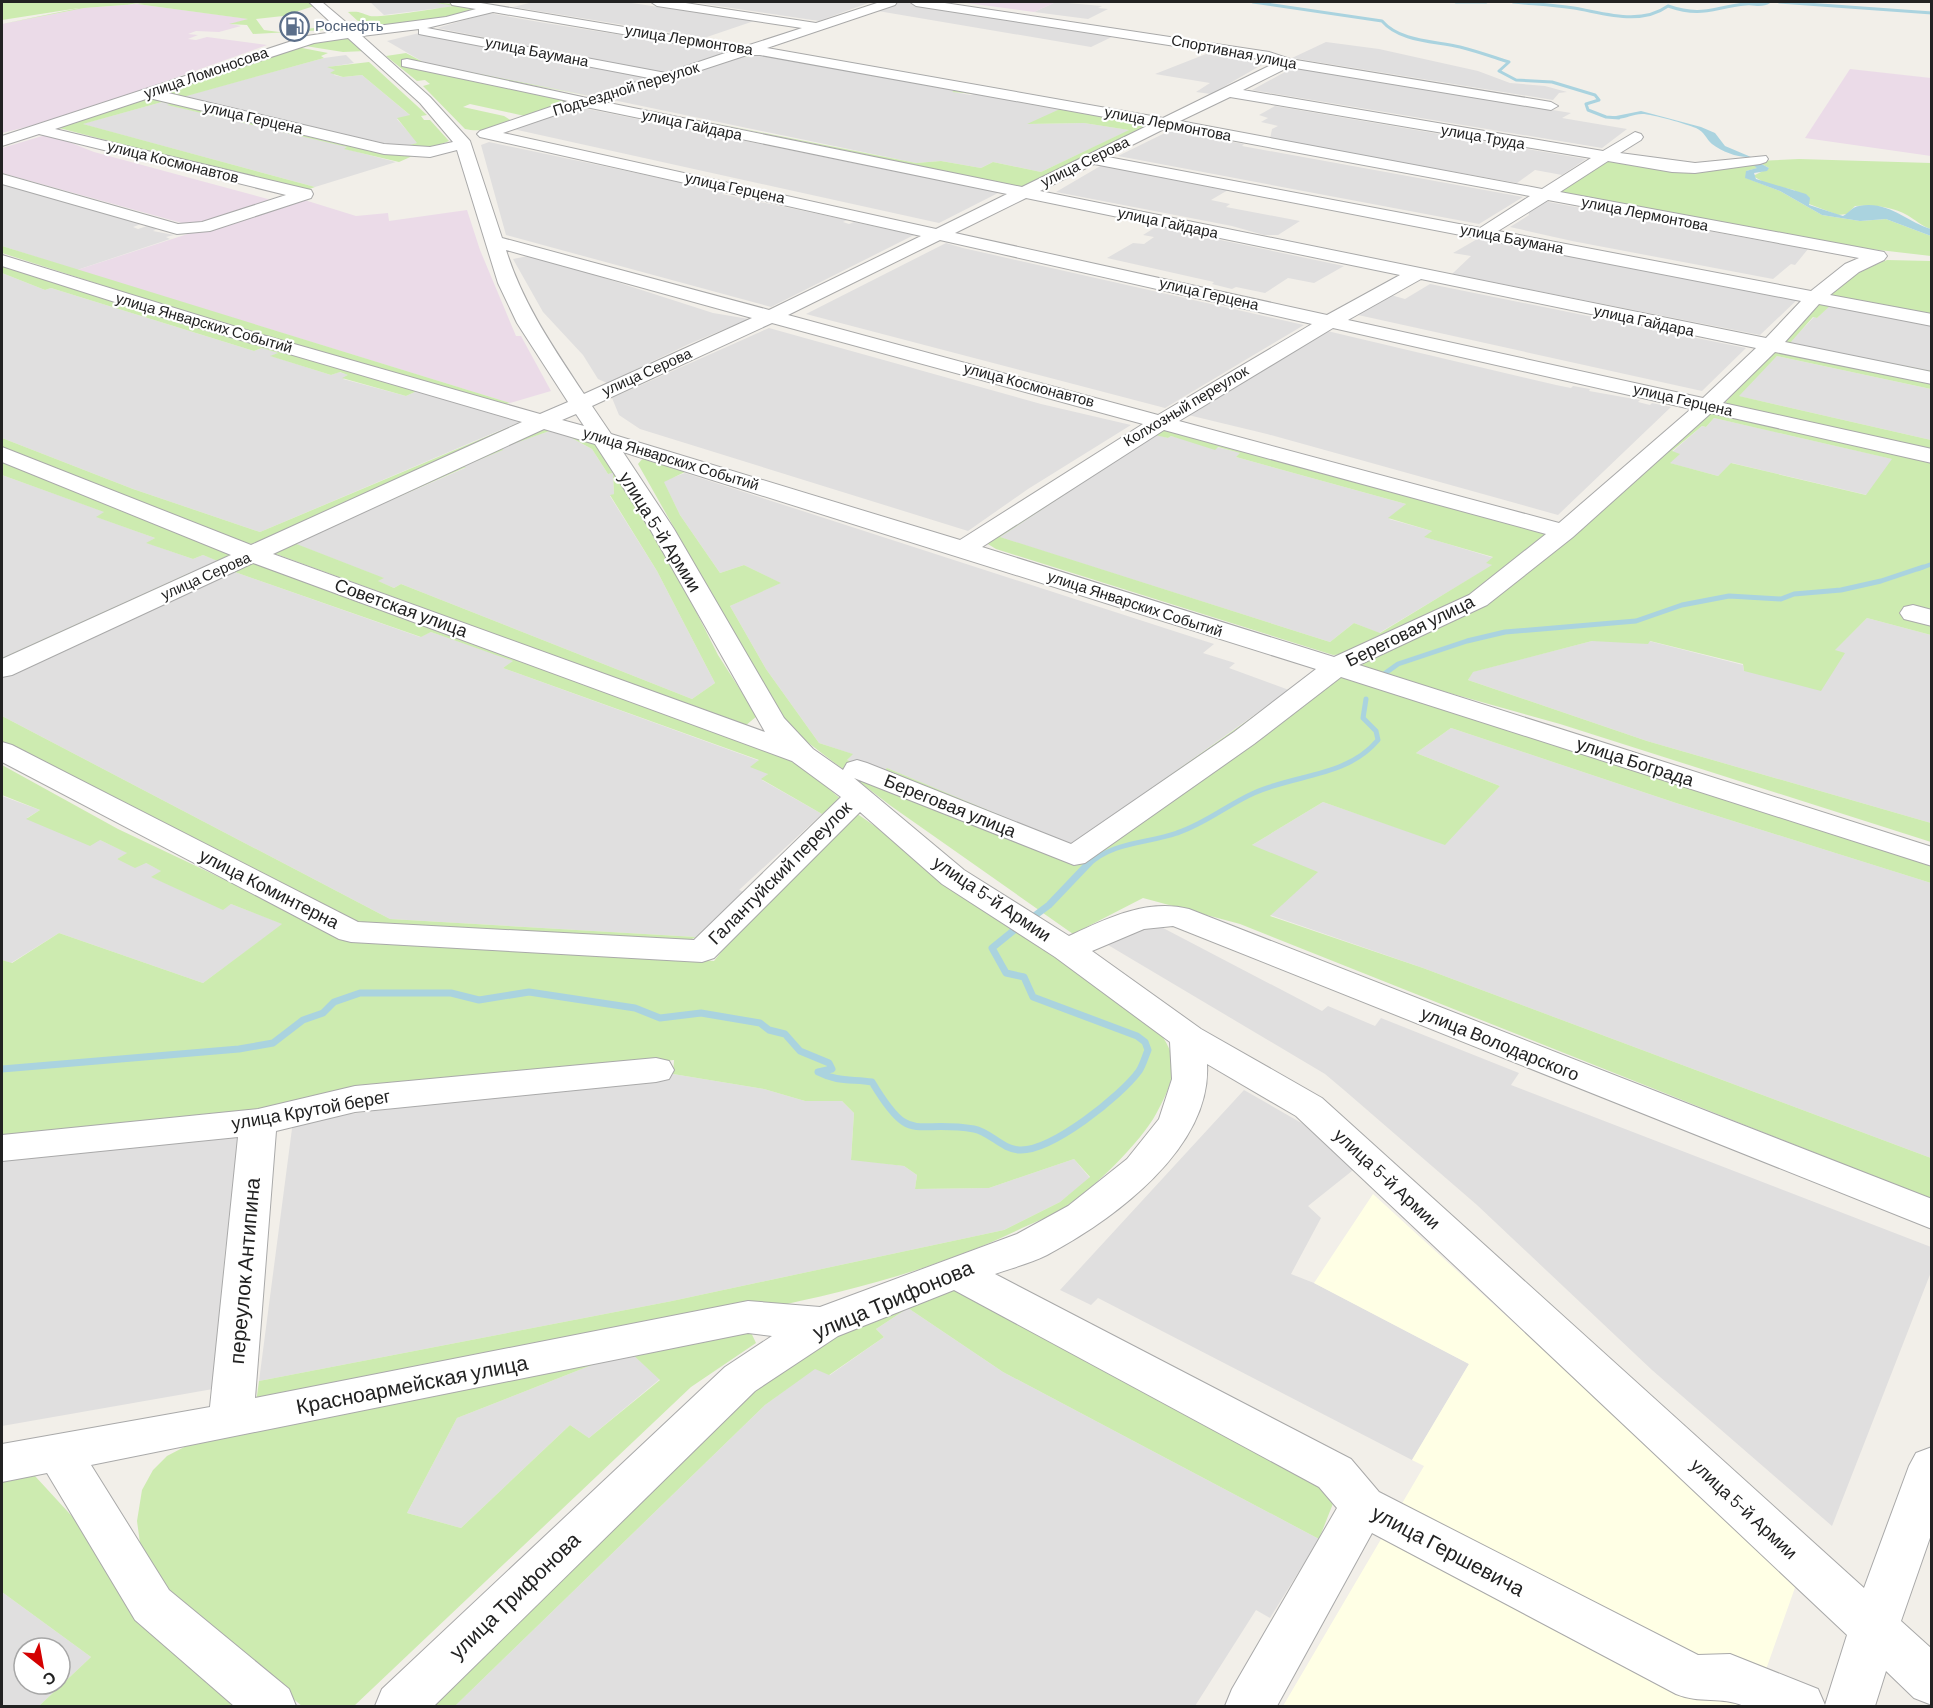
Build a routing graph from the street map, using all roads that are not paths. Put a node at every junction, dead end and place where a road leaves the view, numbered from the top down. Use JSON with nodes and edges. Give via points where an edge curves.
{"nodes":[{"id":1,"x":315,"y":2,"type":"edge"},
{"id":2,"x":456,"y":2,"type":"edge"},
{"id":3,"x":520,"y":2,"type":"edge"},
{"id":4,"x":657,"y":2,"type":"edge"},
{"id":5,"x":891,"y":2,"type":"edge"},
{"id":6,"x":916,"y":2,"type":"edge"},
{"id":7,"x":494,"y":8,"type":"junction"},
{"id":8,"x":815,"y":26,"type":"junction"},
{"id":9,"x":406,"y":27,"type":"junction"},
{"id":10,"x":348,"y":33,"type":"junction"},
{"id":11,"x":743,"y":51,"type":"junction"},
{"id":12,"x":407,"y":63,"type":"dead end"},
{"id":13,"x":1287,"y":63,"type":"junction"},
{"id":14,"x":668,"y":78,"type":"junction"},
{"id":15,"x":1228,"y":92,"type":"junction"},
{"id":16,"x":148,"y":93,"type":"junction"},
{"id":17,"x":586,"y":104,"type":"junction"},
{"id":18,"x":1551,"y":106,"type":"dead end"},
{"id":19,"x":1163,"y":123,"type":"junction"},
{"id":20,"x":42,"y":129,"type":"junction"},
{"id":21,"x":486,"y":134,"type":"junction"},
{"id":22,"x":1635,"y":137,"type":"dead end"},
{"id":23,"x":2,"y":141,"type":"edge"},
{"id":24,"x":464,"y":143,"type":"junction"},
{"id":25,"x":1601,"y":157,"type":"junction"},
{"id":26,"x":1093,"y":159,"type":"junction"},
{"id":27,"x":1760,"y":159,"type":"dead end"},
{"id":28,"x":2,"y":179,"type":"edge"},
{"id":29,"x":1024,"y":193,"type":"junction"},
{"id":30,"x":1542,"y":195,"type":"junction"},
{"id":31,"x":1484,"y":233,"type":"junction"},
{"id":32,"x":940,"y":234,"type":"junction"},
{"id":33,"x":492,"y":241,"type":"junction"},
{"id":34,"x":1878,"y":256,"type":"joint"},
{"id":35,"x":2,"y":260,"type":"edge"},
{"id":36,"x":1416,"y":274,"type":"junction"},
{"id":37,"x":1815,"y":297,"type":"junction"},
{"id":38,"x":774,"y":315,"type":"junction"},
{"id":39,"x":1329,"y":320,"type":"junction"},
{"id":40,"x":1932,"y":320,"type":"edge"},
{"id":41,"x":1770,"y":346,"type":"junction"},
{"id":42,"x":1932,"y":378,"type":"edge"},
{"id":43,"x":579,"y":403,"type":"junction"},
{"id":44,"x":1707,"y":406,"type":"junction"},
{"id":45,"x":543,"y":420,"type":"junction"},
{"id":46,"x":1160,"y":421,"type":"junction"},
{"id":47,"x":602,"y":438,"type":"junction"},
{"id":48,"x":2,"y":454,"type":"edge"},
{"id":49,"x":1932,"y":456,"type":"edge"},
{"id":50,"x":1564,"y":532,"type":"junction"},
{"id":51,"x":963,"y":549,"type":"junction"},
{"id":52,"x":253,"y":555,"type":"junction"},
{"id":53,"x":1338,"y":666,"type":"junction"},
{"id":54,"x":2,"y":669,"type":"edge"},
{"id":55,"x":2,"y":751,"type":"edge"},
{"id":56,"x":803,"y":755,"type":"junction"},
{"id":57,"x":858,"y":783,"type":"junction"},
{"id":58,"x":1932,"y":857,"type":"edge"},
{"id":59,"x":1067,"y":950,"type":"junction"},
{"id":60,"x":702,"y":951,"type":"joint"},
{"id":61,"x":1188,"y":1037,"type":"junction"},
{"id":62,"x":656,"y":1070,"type":"dead end"},
{"id":63,"x":258,"y":1122,"type":"junction"},
{"id":64,"x":2,"y":1148,"type":"edge"},
{"id":65,"x":1932,"y":1215,"type":"edge"},
{"id":66,"x":956,"y":1272,"type":"junction"},
{"id":67,"x":823,"y":1324,"type":"junction"},
{"id":68,"x":231,"y":1421,"type":"junction"},
{"id":69,"x":59,"y":1453,"type":"junction"},
{"id":70,"x":2,"y":1463,"type":"edge"},
{"id":71,"x":1932,"y":1466,"type":"edge"},
{"id":72,"x":1363,"y":1506,"type":"junction"},
{"id":73,"x":1874,"y":1628,"type":"junction"},
{"id":74,"x":1932,"y":1682,"type":"edge"},
{"id":75,"x":271,"y":1707,"type":"edge"},
{"id":76,"x":400,"y":1707,"type":"edge"},
{"id":77,"x":1250,"y":1707,"type":"edge"},
{"id":78,"x":1800,"y":1707,"type":"edge"},
{"id":79,"x":1850,"y":1707,"type":"edge"}],
"edges":[{"from":1,"to":10,"type":"street","name":"улица 5-й Армии"},
{"from":2,"to":7,"type":"street","name":"улица Лермонтова"},
{"from":3,"to":7,"type":"street","name":"улица Ломоносова"},
{"from":4,"to":8,"type":"street"},
{"from":5,"to":8,"type":"street","name":"Подъездной переулок"},
{"from":6,"to":13,"type":"street","name":"Спортивная улица","via":[[1269,56]]},
{"from":7,"to":9,"type":"street","name":"улица Ломоносова"},
{"from":7,"to":11,"type":"street","name":"улица Лермонтова"},
{"from":8,"to":11,"type":"street","name":"Подъездной переулок"},
{"from":9,"to":10,"type":"street","name":"улица Ломоносова"},
{"from":9,"to":14,"type":"street","name":"улица Баумана"},
{"from":10,"to":16,"type":"street","name":"улица Ломоносова","via":[[290,45]]},
{"from":10,"to":24,"type":"street","name":"улица 5-й Армии","via":[[425,100]]},
{"from":11,"to":14,"type":"street","name":"Подъездной переулок"},
{"from":11,"to":19,"type":"street","name":"улица Лермонтова"},
{"from":12,"to":17,"type":"street","name":"улица Гайдара"},
{"from":13,"to":15,"type":"street","name":"улица Серова"},
{"from":13,"to":18,"type":"street","name":"Спортивная улица"},
{"from":14,"to":17,"type":"street","name":"Подъездной переулок"},
{"from":15,"to":19,"type":"street","name":"улица Серова"},
{"from":15,"to":25,"type":"street","name":"улица Труда"},
{"from":16,"to":20,"type":"street","name":"улица Ломоносова"},
{"from":16,"to":24,"type":"street","name":"улица Герцена","via":[[384,149],[430,152]]},
{"from":17,"to":21,"type":"street","name":"Подъездной переулок","via":[[571,105]]},
{"from":17,"to":29,"type":"street","name":"улица Гайдара"},
{"from":19,"to":26,"type":"street","name":"улица Серова"},
{"from":19,"to":30,"type":"street","name":"улица Лермонтова"},
{"from":20,"to":23,"type":"street","name":"улица Ломоносова"},
{"from":20,"to":28,"type":"street","name":"улица Космонавтов","via":[[305,194],[204,227],[185,229]]},
{"from":21,"to":24,"type":"street","name":"Подъездной переулок"},
{"from":21,"to":32,"type":"street","name":"улица Герцена"},
{"from":22,"to":25,"type":"street"},
{"from":24,"to":33,"type":"street","name":"улица 5-й Армии"},
{"from":25,"to":27,"type":"street","name":"улица Труда","via":[[1695,168]]},
{"from":25,"to":30,"type":"street"},
{"from":26,"to":29,"type":"street","name":"улица Серова"},
{"from":26,"to":31,"type":"street","name":"улица Баумана"},
{"from":29,"to":32,"type":"street","name":"улица Серова"},
{"from":29,"to":36,"type":"street","name":"улица Гайдара"},
{"from":30,"to":31,"type":"street"},
{"from":30,"to":34,"type":"street","name":"улица Лермонтова"},
{"from":31,"to":37,"type":"street","name":"улица Баумана"},
{"from":32,"to":38,"type":"street","name":"улица Серова"},
{"from":32,"to":39,"type":"street","name":"улица Герцена"},
{"from":33,"to":38,"type":"street","name":"улица Космонавтов"},
{"from":33,"to":43,"type":"street","name":"улица 5-й Армии","via":[[507,284],[527,323]]},
{"from":34,"to":37,"type":"street","name":"Береговая улица","via":[[1852,268]]},
{"from":35,"to":45,"type":"street","name":"улица Январских Событий","via":[[220,328]]},
{"from":36,"to":39,"type":"street","name":"Колхозный переулок"},
{"from":36,"to":41,"type":"street","name":"улица Гайдара"},
{"from":37,"to":40,"type":"street","name":"улица Баумана"},
{"from":37,"to":41,"type":"street","name":"Береговая улица"},
{"from":38,"to":43,"type":"street","name":"улица Серова"},
{"from":38,"to":46,"type":"street","name":"улица Космонавтов"},
{"from":39,"to":44,"type":"street","name":"улица Герцена"},
{"from":39,"to":46,"type":"street","name":"Колхозный переулок"},
{"from":41,"to":42,"type":"street","name":"улица Гайдара"},
{"from":41,"to":44,"type":"street","name":"Береговая улица"},
{"from":43,"to":45,"type":"street","name":"улица Серова"},
{"from":43,"to":47,"type":"street","name":"улица 5-й Армии"},
{"from":44,"to":49,"type":"street","name":"улица Герцена"},
{"from":44,"to":50,"type":"street","name":"Береговая улица"},
{"from":45,"to":47,"type":"street","name":"улица Январских Событий"},
{"from":45,"to":52,"type":"street","name":"улица Серова"},
{"from":46,"to":50,"type":"street","name":"улица Космонавтов"},
{"from":46,"to":51,"type":"street","name":"Колхозный переулок"},
{"from":47,"to":51,"type":"street","name":"улица Январских Событий"},
{"from":47,"to":56,"type":"street","name":"улица 5-й Армии","via":[[662,529],[772,722]]},
{"from":48,"to":52,"type":"street","name":"Советская улица"},
{"from":50,"to":53,"type":"street","name":"Береговая улица","via":[[1478,600]]},
{"from":51,"to":53,"type":"street","name":"улица Январских Событий"},
{"from":52,"to":54,"type":"street","name":"улица Серова"},
{"from":52,"to":56,"type":"street","name":"Советская улица"},
{"from":53,"to":57,"type":"street","name":"Береговая улица","via":[[1244,738],[1074,856]]},
{"from":53,"to":58,"type":"street","name":"улица Бограда"},
{"from":55,"to":60,"type":"street","name":"улица Коминтерна","via":[[351,932]]},
{"from":56,"to":57,"type":"street","name":"улица 5-й Армии"},
{"from":57,"to":59,"type":"street","name":"улица 5-й Армии","via":[[953,877]]},
{"from":57,"to":60,"type":"street","name":"Галантуйский переулок"},
{"from":59,"to":61,"type":"street","name":"улица 5-й Армии"},
{"from":59,"to":65,"type":"street","name":"улица Володарского","via":[[1136,918],[1178,915]]},
{"from":61,"to":66,"type":"street","name":"улица Трифонова","via":[[1190,1078],[1176,1123],[1141,1170],[1082,1216],[1041,1239]]},
{"from":61,"to":73,"type":"street","name":"улица 5-й Армии","via":[[1309,1107]]},
{"from":62,"to":63,"type":"street","name":"улица Крутой берег","via":[[355,1100]]},
{"from":63,"to":64,"type":"street","name":"улица Крутой берег"},
{"from":63,"to":68,"type":"street","name":"переулок Антипина"},
{"from":66,"to":67,"type":"street","name":"улица Трифонова"},
{"from":66,"to":72,"type":"street","name":"улица Гершевича","via":[[1335,1473]]},
{"from":67,"to":68,"type":"street","name":"Красноармейская улица","via":[[748,1317]]},
{"from":67,"to":76,"type":"street","name":"улица Трифонова","via":[[740,1379]]},
{"from":68,"to":69,"type":"street","name":"Красноармейская улица"},
{"from":69,"to":70,"type":"street","name":"Красноармейская улица"},
{"from":69,"to":75,"type":"street","via":[[152,1605]]},
{"from":71,"to":73,"type":"street"},
{"from":72,"to":77,"type":"street"},
{"from":72,"to":78,"type":"street","name":"улица Гершевича","via":[[1694,1678],[1730,1677]]},
{"from":73,"to":74,"type":"street"},
{"from":73,"to":79,"type":"street"}]}
